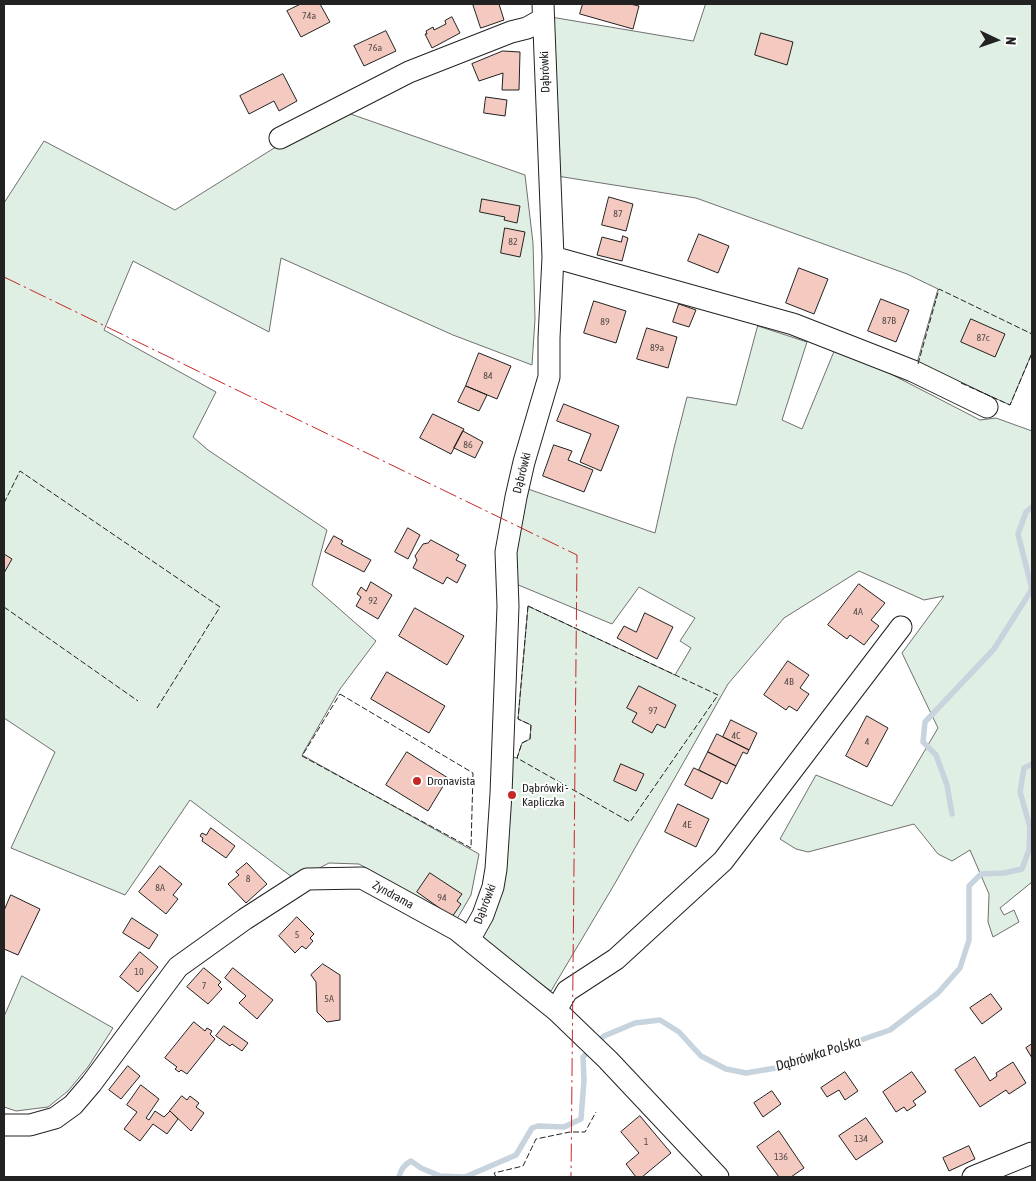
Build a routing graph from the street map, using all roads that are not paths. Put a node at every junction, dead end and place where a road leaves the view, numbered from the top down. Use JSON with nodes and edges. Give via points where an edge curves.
{"nodes":[{"id":1,"x":543,"y":11,"type":"edge"},
{"id":2,"x":280,"y":138,"type":"dead end"},
{"id":3,"x":554,"y":257,"type":"junction"},
{"id":4,"x":987,"y":407,"type":"dead end"},
{"id":5,"x":901,"y":627,"type":"dead end"},
{"id":6,"x":469,"y":940,"type":"junction"},
{"id":7,"x":556,"y":1010,"type":"junction"},
{"id":8,"x":4,"y":1125,"type":"edge"},
{"id":9,"x":1032,"y":1154,"type":"edge"},
{"id":10,"x":718,"y":1177,"type":"edge"},
{"id":11,"x":973,"y":1177,"type":"edge"}],
"edges":[{"from":1,"to":2,"type":"street","via":[[527,28],[409,72]]},
{"from":1,"to":3,"type":"street","name":"Dąbrówki"},
{"from":3,"to":4,"type":"street","via":[[792,324],[913,371]]},
{"from":3,"to":6,"type":"street","name":"Dąbrówki","via":[[549,377],[518,489],[506,552],[508,606],[496,869],[483,915]]},
{"from":5,"to":7,"type":"street","via":[[723,861],[616,959],[567,991]]},
{"from":6,"to":7,"type":"street","name":"Zyndrama"},
{"from":6,"to":8,"type":"street","name":"Zyndrama","via":[[457,930],[362,878],[307,879],[178,967],[73,1104],[55,1118],[30,1125]]},
{"from":7,"to":10,"type":"street","name":"Zyndrama"},
{"from":9,"to":11,"type":"street"}]}
